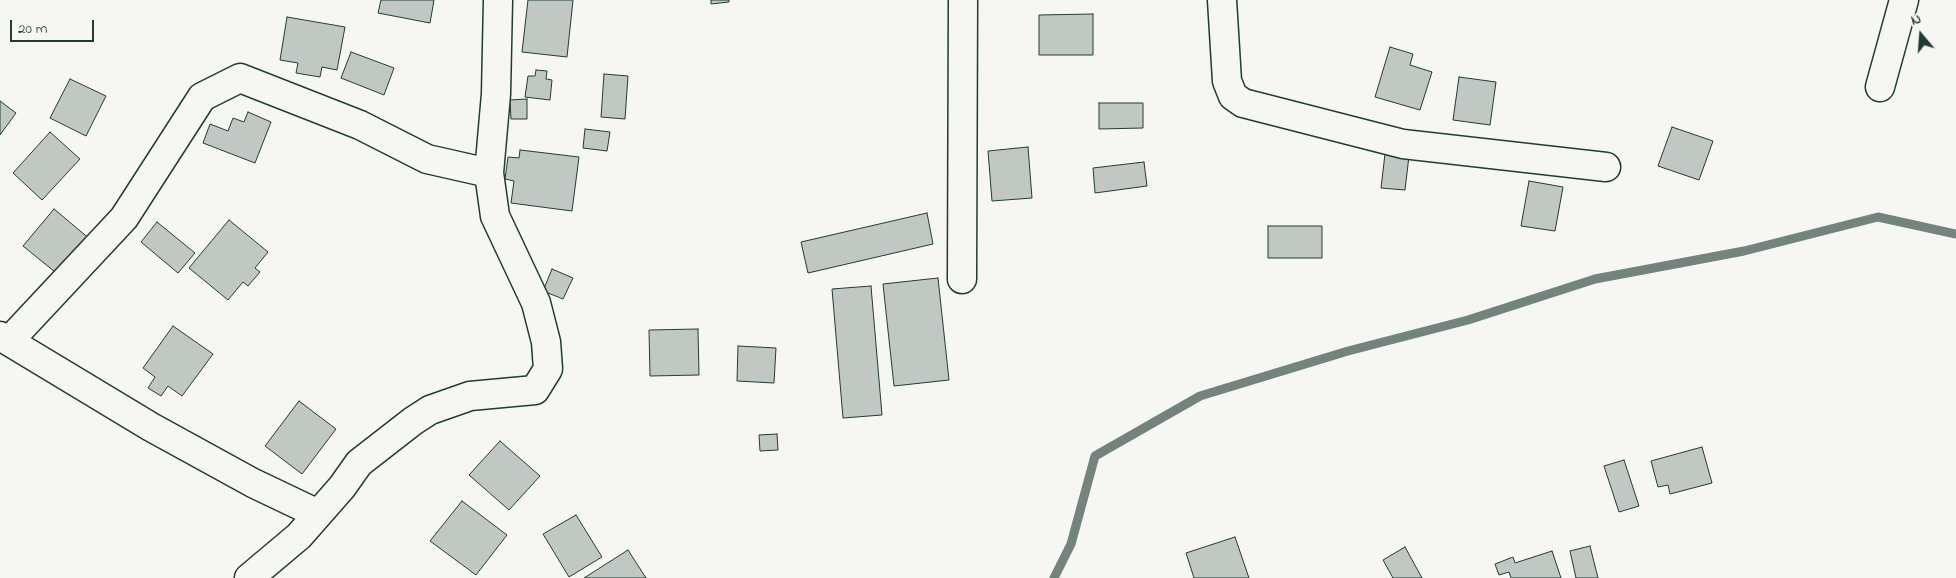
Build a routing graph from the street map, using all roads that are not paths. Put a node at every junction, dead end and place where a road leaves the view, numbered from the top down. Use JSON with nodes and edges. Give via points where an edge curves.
{"nodes":[{"id":1,"x":498,"y":0,"type":"edge"},
{"id":2,"x":963,"y":0,"type":"edge"},
{"id":3,"x":1222,"y":0,"type":"edge"},
{"id":4,"x":1904,"y":0,"type":"edge"},
{"id":5,"x":1880,"y":88,"type":"dead end"},
{"id":6,"x":1606,"y":166,"type":"dead end"},
{"id":7,"x":489,"y":173,"type":"junction"},
{"id":8,"x":962,"y":279,"type":"dead end"},
{"id":9,"x":4,"y":339,"type":"edge"},
{"id":10,"x":318,"y":514,"type":"junction"},
{"id":11,"x":249,"y":578,"type":"edge"}],
"edges":[{"from":1,"to":7,"type":"street","via":[[496,94]]},
{"from":2,"to":8,"type":"street"},
{"from":3,"to":6,"type":"street","via":[[1227,81],[1233,96],[1243,103],[1402,144]]},
{"from":4,"to":5,"type":"street"},
{"from":7,"to":9,"type":"street","via":[[427,159],[360,125],[240,78],[202,97],[124,218]]},
{"from":7,"to":10,"type":"street","via":[[495,216],[536,303],[546,342],[548,369],[535,390],[470,396],[422,415],[359,463]]},
{"from":9,"to":10,"type":"street","via":[[151,427],[253,483]]},
{"from":10,"to":11,"type":"street","via":[[299,536]]}]}
